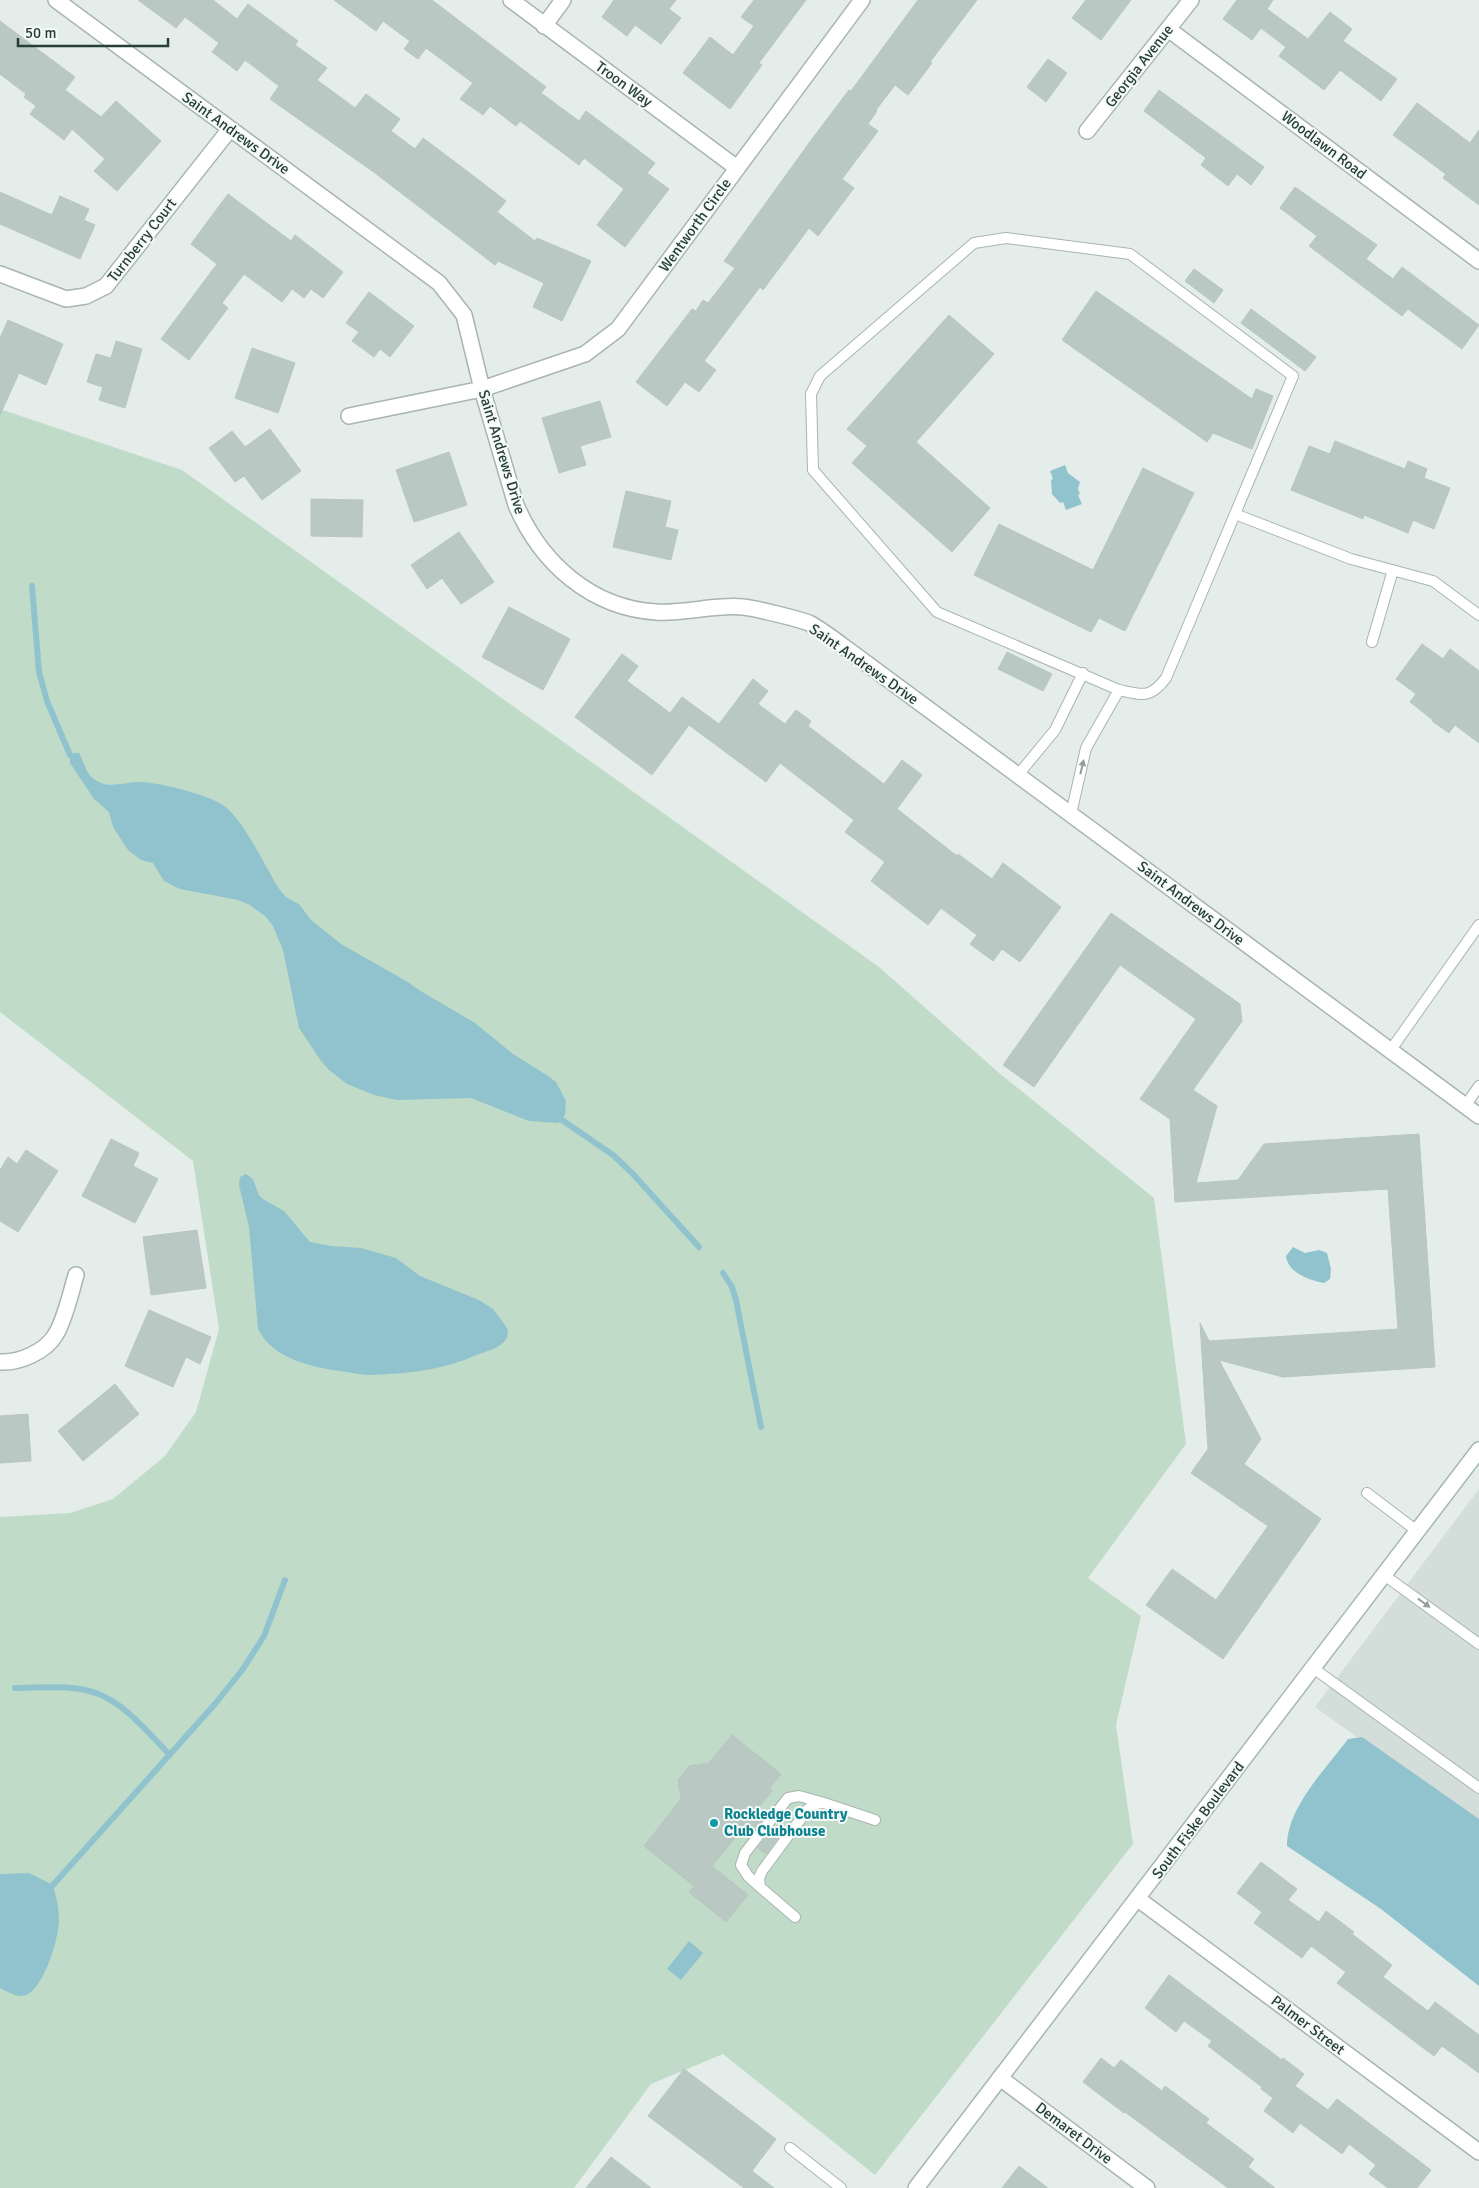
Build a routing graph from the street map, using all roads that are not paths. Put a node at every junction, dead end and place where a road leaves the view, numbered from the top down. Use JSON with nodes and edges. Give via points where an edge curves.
{"nodes":[{"id":1,"x":56,"y":0,"type":"edge"},
{"id":2,"x":511,"y":0,"type":"edge"},
{"id":3,"x":563,"y":0,"type":"edge"},
{"id":4,"x":862,"y":0,"type":"edge"},
{"id":5,"x":1191,"y":0,"type":"edge"},
{"id":6,"x":544,"y":26,"type":"junction"},
{"id":7,"x":1168,"y":29,"type":"junction"},
{"id":8,"x":230,"y":129,"type":"junction"},
{"id":9,"x":1087,"y":131,"type":"dead end"},
{"id":10,"x":737,"y":168,"type":"junction"},
{"id":11,"x":1479,"y":261,"type":"edge"},
{"id":12,"x":0,"y":274,"type":"edge"},
{"id":13,"x":482,"y":389,"type":"junction"},
{"id":14,"x":349,"y":416,"type":"dead end"},
{"id":15,"x":1235,"y":514,"type":"junction"},
{"id":16,"x":1393,"y":570,"type":"junction"},
{"id":17,"x":1479,"y":615,"type":"edge"},
{"id":18,"x":1372,"y":642,"type":"dead end"},
{"id":19,"x":1083,"y":673,"type":"junction"},
{"id":20,"x":1119,"y":690,"type":"junction"},
{"id":21,"x":1018,"y":775,"type":"junction"},
{"id":22,"x":1071,"y":814,"type":"junction"},
{"id":23,"x":1479,"y":925,"type":"edge"},
{"id":24,"x":1390,"y":1051,"type":"junction"},
{"id":25,"x":1479,"y":1086,"type":"edge"},
{"id":26,"x":1465,"y":1106,"type":"junction"},
{"id":27,"x":1479,"y":1116,"type":"edge"},
{"id":28,"x":76,"y":1275,"type":"dead end"},
{"id":29,"x":0,"y":1362,"type":"edge"},
{"id":30,"x":1479,"y":1450,"type":"edge"},
{"id":31,"x":1367,"y":1493,"type":"dead end"},
{"id":32,"x":1418,"y":1531,"type":"junction"},
{"id":33,"x":1384,"y":1575,"type":"junction"},
{"id":34,"x":1479,"y":1644,"type":"edge"},
{"id":35,"x":1313,"y":1668,"type":"junction"},
{"id":36,"x":1479,"y":1788,"type":"edge"},
{"id":37,"x":824,"y":1803,"type":"junction"},
{"id":38,"x":875,"y":1820,"type":"dead end"},
{"id":39,"x":760,"y":1887,"type":"junction"},
{"id":40,"x":1138,"y":1899,"type":"junction"},
{"id":41,"x":795,"y":1917,"type":"dead end"},
{"id":42,"x":1000,"y":2078,"type":"junction"},
{"id":43,"x":790,"y":2148,"type":"dead end"},
{"id":44,"x":1479,"y":2152,"type":"edge"},
{"id":45,"x":841,"y":2188,"type":"edge"},
{"id":46,"x":916,"y":2188,"type":"edge"},
{"id":47,"x":1147,"y":2188,"type":"edge"}],
"edges":[{"from":1,"to":8,"type":"street","name":"Saint Andrews Drive"},
{"from":2,"to":6,"type":"street","name":"Troon Way"},
{"from":3,"to":6,"type":"street"},
{"from":4,"to":10,"type":"street","name":"Wentworth Circle"},
{"from":5,"to":7,"type":"street","name":"Georgia Avenue"},
{"from":6,"to":10,"type":"street","name":"Troon Way"},
{"from":7,"to":9,"type":"street","name":"Georgia Avenue"},
{"from":7,"to":11,"type":"street","name":"Woodlawn Road"},
{"from":8,"to":12,"type":"street","name":"Turnberry Court","via":[[106,286],[86,296],[66,299]]},
{"from":8,"to":13,"type":"street","name":"Saint Andrews Drive","via":[[439,283],[464,315]]},
{"from":10,"to":13,"type":"street","name":"Wentworth Circle","via":[[618,329],[585,354]]},
{"from":13,"to":14,"type":"street","name":"Wentworth Circle"},
{"from":13,"to":21,"type":"street","name":"Saint Andrews Drive","via":[[522,518],[543,552],[585,590],[630,609],[656,612],[742,607],[808,623]]},
{"from":15,"to":16,"type":"lane","via":[[1351,559]]},
{"from":15,"to":19,"type":"lane","via":[[1293,376],[1130,254],[1006,238],[974,243],[820,376],[811,394],[813,470],[937,612]]},
{"from":15,"to":20,"type":"lane","via":[[1166,678],[1156,691],[1144,694]]},
{"from":16,"to":17,"type":"lane","via":[[1433,581]]},
{"from":16,"to":18,"type":"lane"},
{"from":19,"to":20,"type":"lane"},
{"from":19,"to":21,"type":"lane","via":[[1055,730]]},
{"from":22,"to":20,"type":"lane","one_way":true,"via":[[1086,748]]},
{"from":21,"to":22,"type":"street","name":"Saint Andrews Drive"},
{"from":22,"to":24,"type":"street","name":"Saint Andrews Drive"},
{"from":23,"to":24,"type":"lane"},
{"from":24,"to":26,"type":"street","name":"Saint Andrews Drive"},
{"from":25,"to":26,"type":"lane"},
{"from":26,"to":27,"type":"street","name":"Saint Andrews Drive"},
{"from":28,"to":29,"type":"street","via":[[56,1335],[36,1354],[12,1363]]},
{"from":30,"to":32,"type":"street","name":"South Fiske Boulevard"},
{"from":31,"to":32,"type":"lane"},
{"from":32,"to":33,"type":"street","name":"South Fiske Boulevard"},
{"from":33,"to":34,"type":"lane","one_way":true},
{"from":33,"to":35,"type":"street","name":"South Fiske Boulevard"},
{"from":35,"to":36,"type":"lane"},
{"from":35,"to":40,"type":"street","name":"South Fiske Boulevard"},
{"from":37,"to":38,"type":"lane"},
{"from":37,"to":39,"type":"lane","via":[[815,1804],[802,1817],[762,1871]]},
{"from":37,"to":39,"type":"lane","via":[[799,1796],[788,1798],[745,1853],[742,1869]]},
{"from":39,"to":41,"type":"lane"},
{"from":40,"to":42,"type":"street","name":"South Fiske Boulevard"},
{"from":40,"to":44,"type":"street","name":"Palmer Street"},
{"from":42,"to":46,"type":"street","name":"South Fiske Boulevard"},
{"from":42,"to":47,"type":"street","name":"Demaret Drive"},
{"from":43,"to":45,"type":"lane"}]}
